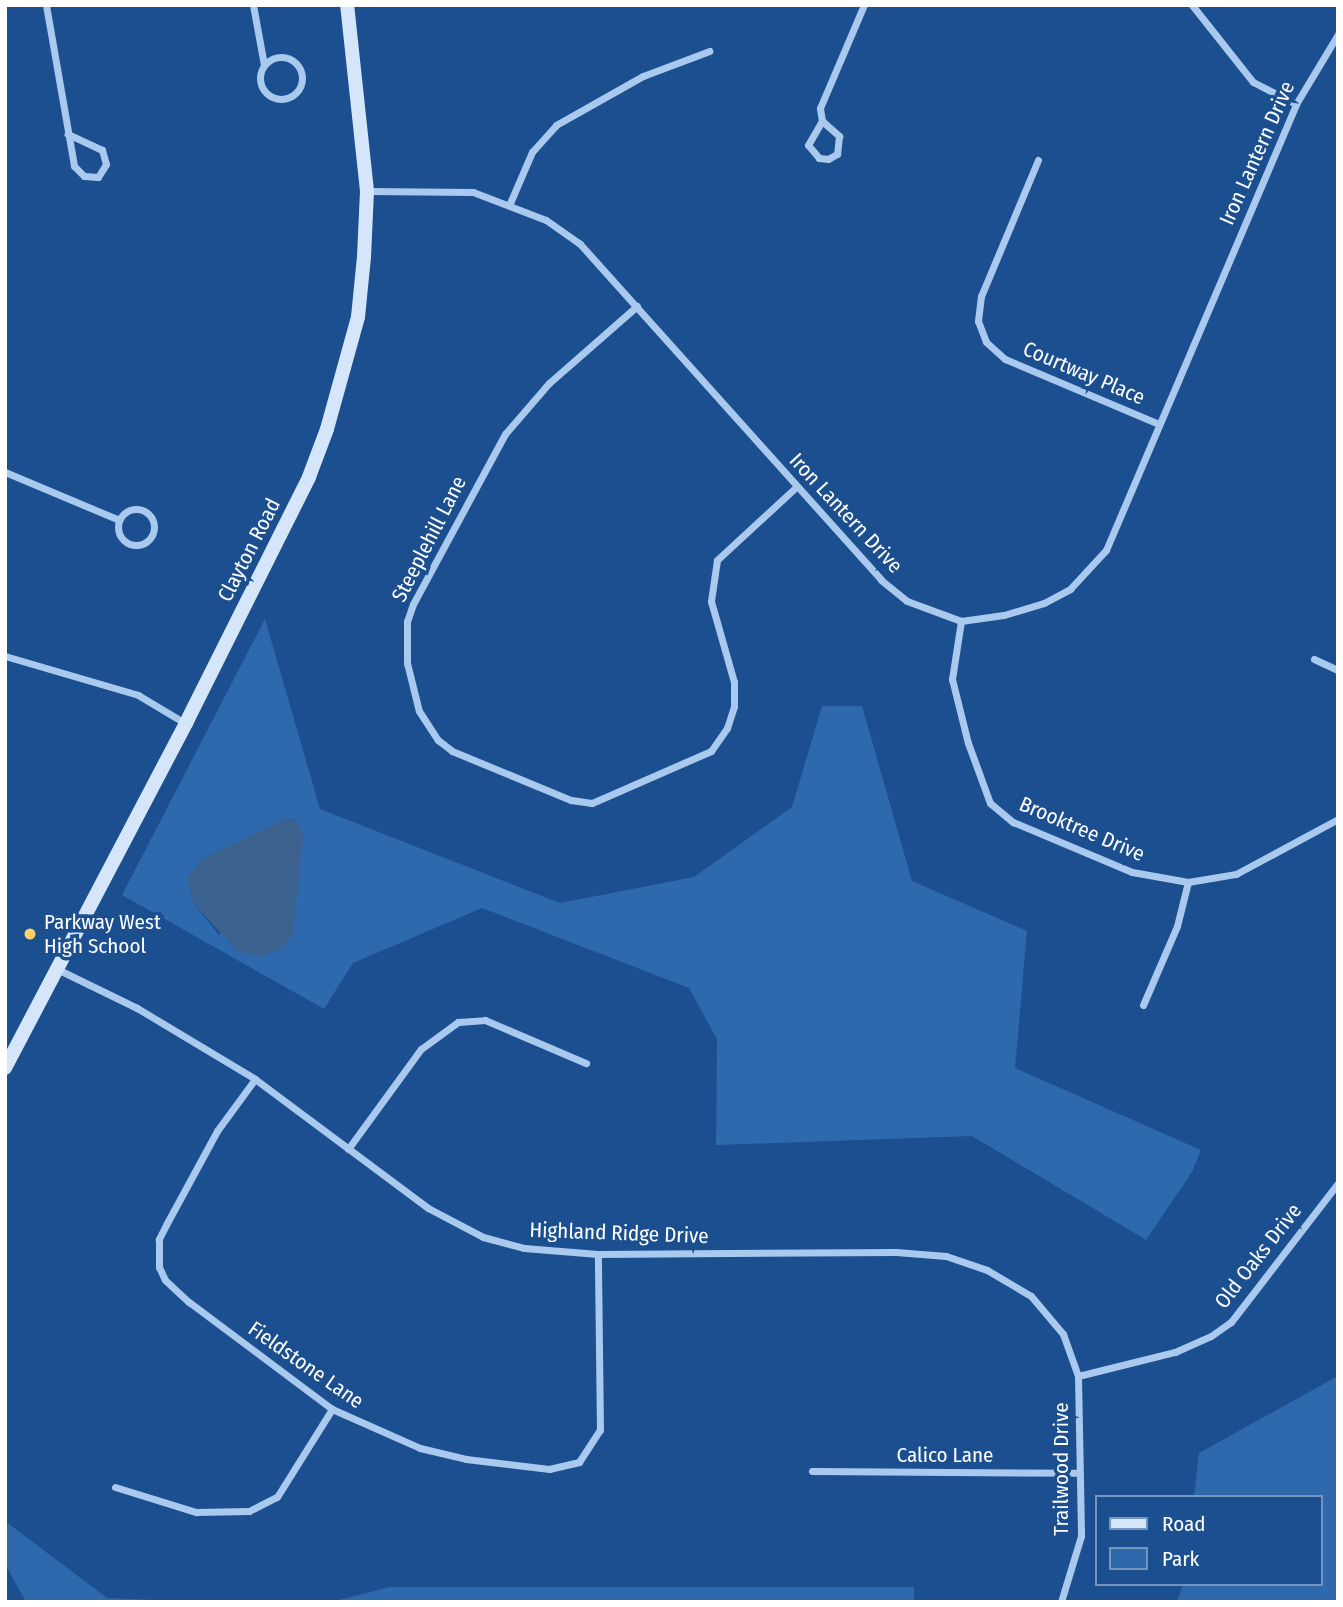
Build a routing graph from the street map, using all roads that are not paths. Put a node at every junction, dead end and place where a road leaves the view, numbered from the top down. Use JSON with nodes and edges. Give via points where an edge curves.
{"nodes":[{"id":1,"x":46,"y":5,"type":"edge"},
{"id":2,"x":253,"y":5,"type":"edge"},
{"id":3,"x":347,"y":5,"type":"edge"},
{"id":4,"x":864,"y":5,"type":"edge"},
{"id":5,"x":1192,"y":5,"type":"edge"},
{"id":6,"x":1338,"y":34,"type":"edge"},
{"id":7,"x":709,"y":51,"type":"dead end"},
{"id":8,"x":264,"y":65,"type":"junction"},
{"id":9,"x":1296,"y":104,"type":"junction"},
{"id":10,"x":822,"y":121,"type":"junction"},
{"id":11,"x":68,"y":134,"type":"junction"},
{"id":12,"x":1038,"y":159,"type":"dead end"},
{"id":13,"x":367,"y":191,"type":"junction"},
{"id":14,"x":510,"y":203,"type":"junction"},
{"id":15,"x":637,"y":306,"type":"junction"},
{"id":16,"x":1158,"y":424,"type":"junction"},
{"id":17,"x":5,"y":472,"type":"edge"},
{"id":18,"x":796,"y":486,"type":"junction"},
{"id":19,"x":119,"y":520,"type":"junction"},
{"id":20,"x":961,"y":621,"type":"junction"},
{"id":21,"x":5,"y":656,"type":"edge"},
{"id":22,"x":1314,"y":659,"type":"dead end"},
{"id":23,"x":1338,"y":670,"type":"edge"},
{"id":24,"x":186,"y":723,"type":"junction"},
{"id":25,"x":1338,"y":819,"type":"edge"},
{"id":26,"x":1188,"y":882,"type":"junction"},
{"id":27,"x":57,"y":969,"type":"junction"},
{"id":28,"x":1143,"y":1005,"type":"dead end"},
{"id":29,"x":586,"y":1063,"type":"dead end"},
{"id":30,"x":5,"y":1068,"type":"edge"},
{"id":31,"x":255,"y":1079,"type":"junction"},
{"id":32,"x":348,"y":1149,"type":"junction"},
{"id":33,"x":1338,"y":1183,"type":"edge"},
{"id":34,"x":598,"y":1254,"type":"junction"},
{"id":35,"x":1078,"y":1376,"type":"junction"},
{"id":36,"x":332,"y":1409,"type":"junction"},
{"id":37,"x":812,"y":1471,"type":"dead end"},
{"id":38,"x":1078,"y":1474,"type":"junction"},
{"id":39,"x":115,"y":1487,"type":"dead end"},
{"id":40,"x":1061,"y":1602,"type":"edge"}],
"edges":[{"from":1,"to":11,"type":"street"},
{"from":2,"to":8,"type":"street"},
{"from":3,"to":13,"type":"main road","name":"Clayton Road"},
{"from":4,"to":10,"type":"street","via":[[820,108]]},
{"from":5,"to":9,"type":"street","via":[[1253,82]]},
{"from":6,"to":9,"type":"street","name":"Iron Lantern Drive"},
{"from":7,"to":14,"type":"street","via":[[643,76],[556,125],[532,152]]},
{"from":8,"to":8,"type":"street","via":[[261,86],[270,97],[284,99],[297,92],[302,73],[295,61],[282,57]]},
{"from":9,"to":16,"type":"street","name":"Iron Lantern Drive"},
{"from":10,"to":10,"type":"street","via":[[808,145],[820,158],[828,159],[837,154],[839,136]]},
{"from":11,"to":11,"type":"street","via":[[77,173],[98,177],[106,164],[102,150]]},
{"from":12,"to":16,"type":"street","name":"Courtway Place","via":[[981,296],[978,321],[986,342],[1005,359]]},
{"from":13,"to":14,"type":"street","name":"Iron Lantern Drive","via":[[473,192]]},
{"from":13,"to":24,"type":"main road","name":"Clayton Road","via":[[358,317],[327,429],[309,477]]},
{"from":14,"to":15,"type":"street","name":"Iron Lantern Drive","via":[[546,220],[580,244]]},
{"from":15,"to":18,"type":"street","name":"Iron Lantern Drive"},
{"from":15,"to":18,"type":"street","name":"Steeplehill Lane","via":[[549,383],[505,434],[413,604],[407,621],[407,663],[419,711],[438,740],[452,751],[559,795],[592,803],[710,751],[727,728],[734,706],[734,682],[711,601],[717,560]]},
{"from":16,"to":20,"type":"street","name":"Iron Lantern Drive","via":[[1106,550],[1088,574],[1044,603]]},
{"from":17,"to":19,"type":"street"},
{"from":18,"to":20,"type":"street","name":"Iron Lantern Drive","via":[[881,580],[907,601]]},
{"from":19,"to":19,"type":"street","via":[[119,533],[126,543],[139,546],[153,535],[154,522],[143,510],[132,509]]},
{"from":20,"to":26,"type":"street","name":"Brooktree Drive","via":[[953,679],[971,754],[990,803],[1013,822],[1132,872]]},
{"from":21,"to":24,"type":"street","via":[[138,695]]},
{"from":22,"to":23,"type":"street"},
{"from":24,"to":27,"type":"main road","name":"Clayton Road"},
{"from":25,"to":26,"type":"street","name":"Brooktree Drive","via":[[1236,874]]},
{"from":26,"to":28,"type":"street","via":[[1177,926]]},
{"from":27,"to":30,"type":"main road","name":"Clayton Road"},
{"from":27,"to":31,"type":"street","name":"Highland Ridge Drive","via":[[137,1009]]},
{"from":29,"to":32,"type":"street","via":[[485,1020],[458,1022],[421,1049]]},
{"from":31,"to":32,"type":"street","name":"Highland Ridge Drive"},
{"from":31,"to":36,"type":"street","name":"Fieldstone Lane","via":[[217,1131],[166,1225],[159,1239],[159,1267],[165,1280],[190,1302]]},
{"from":32,"to":34,"type":"street","name":"Highland Ridge Drive","via":[[428,1209],[483,1237],[524,1248]]},
{"from":33,"to":35,"type":"street","name":"Old Oaks Drive","via":[[1230,1322],[1175,1352]]},
{"from":34,"to":35,"type":"street","name":"Highland Ridge Drive","via":[[896,1252],[946,1256],[988,1270],[1031,1296],[1063,1334]]},
{"from":34,"to":36,"type":"street","name":"Fieldstone Lane","via":[[600,1430],[579,1462],[549,1469],[466,1459],[421,1448]]},
{"from":35,"to":38,"type":"street","name":"Trailwood Drive"},
{"from":36,"to":39,"type":"street","via":[[277,1497],[249,1511],[196,1511]]},
{"from":37,"to":38,"type":"street","name":"Calico Lane"},
{"from":38,"to":40,"type":"street","name":"Trailwood Drive","via":[[1081,1536]]}]}
